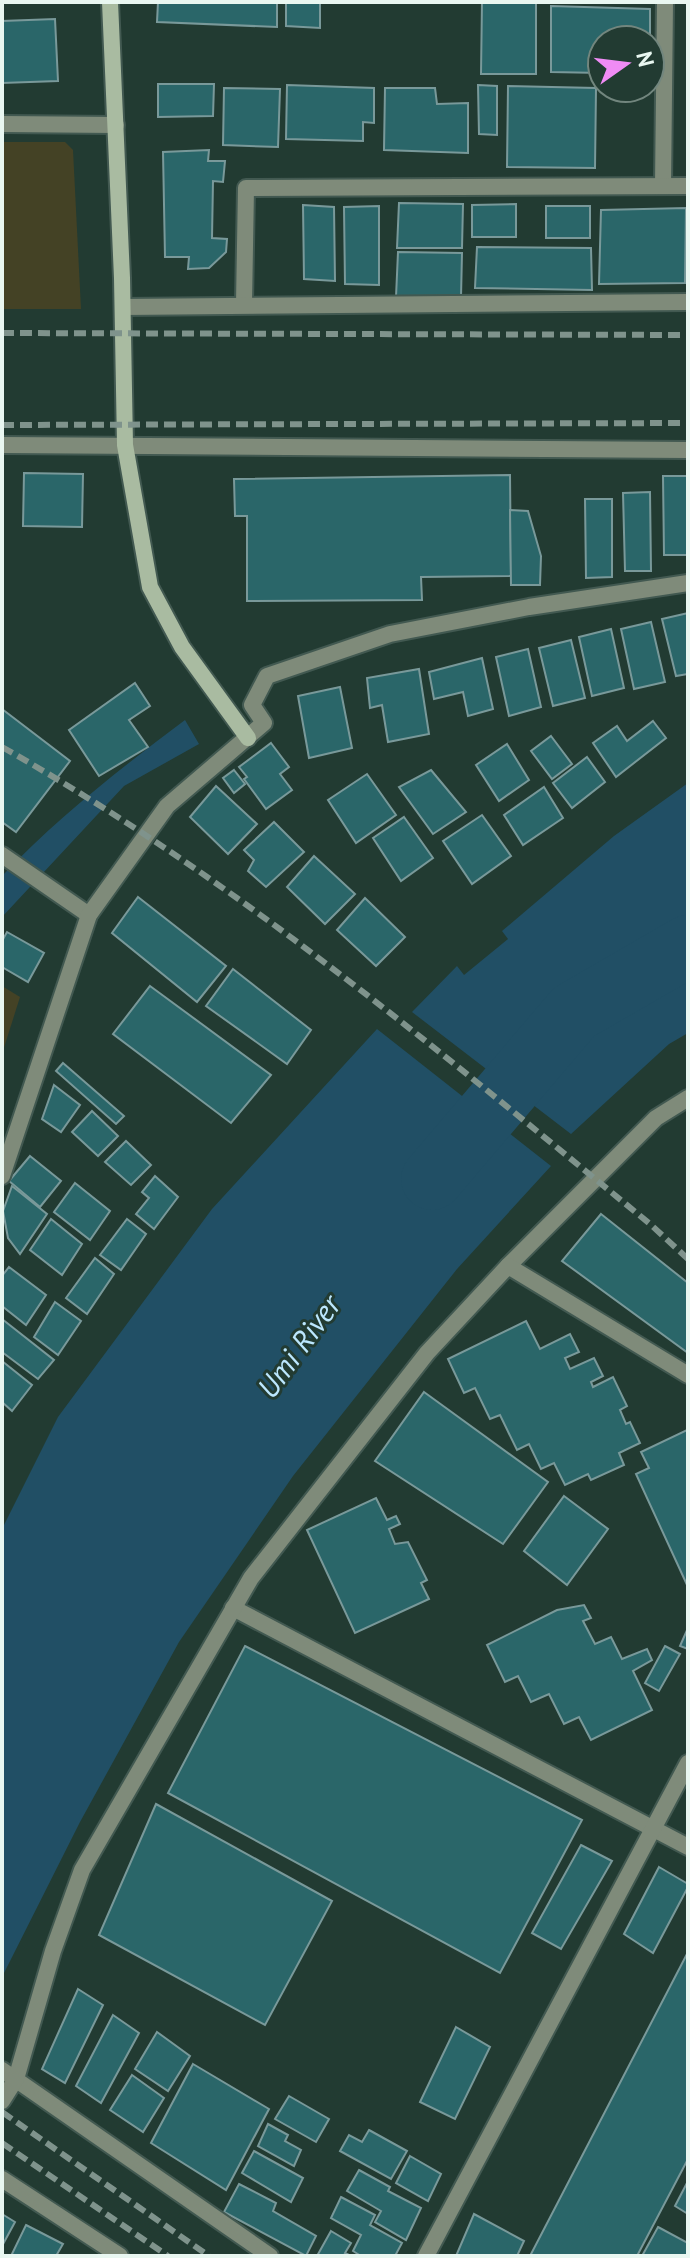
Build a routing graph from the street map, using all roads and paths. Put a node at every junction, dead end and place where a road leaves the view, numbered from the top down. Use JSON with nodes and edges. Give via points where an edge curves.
{"nodes":[{"id":1,"x":110,"y":2,"type":"edge"},
{"id":2,"x":665,"y":2,"type":"edge"},
{"id":3,"x":2,"y":124,"type":"edge"},
{"id":4,"x":116,"y":125,"type":"junction"},
{"id":5,"x":663,"y":186,"type":"junction"},
{"id":6,"x":688,"y":186,"type":"edge"},
{"id":7,"x":688,"y":302,"type":"edge"},
{"id":8,"x":244,"y":304,"type":"junction"},
{"id":9,"x":123,"y":307,"type":"junction"},
{"id":10,"x":2,"y":445,"type":"edge"},
{"id":11,"x":125,"y":445,"type":"junction"},
{"id":12,"x":688,"y":450,"type":"edge"},
{"id":13,"x":688,"y":583,"type":"edge"},
{"id":14,"x":248,"y":738,"type":"junction"},
{"id":15,"x":2,"y":855,"type":"edge"},
{"id":16,"x":89,"y":915,"type":"junction"},
{"id":17,"x":688,"y":1098,"type":"edge"},
{"id":18,"x":2,"y":1176,"type":"edge"},
{"id":19,"x":508,"y":1266,"type":"junction"},
{"id":20,"x":688,"y":1375,"type":"edge"},
{"id":21,"x":233,"y":1608,"type":"junction"},
{"id":22,"x":688,"y":1763,"type":"edge"},
{"id":23,"x":654,"y":1829,"type":"junction"},
{"id":24,"x":688,"y":1847,"type":"edge"},
{"id":25,"x":9,"y":2074,"type":"edge"},
{"id":26,"x":2,"y":2101,"type":"edge"},
{"id":27,"x":2,"y":2179,"type":"edge"},
{"id":28,"x":120,"y":2256,"type":"edge"},
{"id":29,"x":270,"y":2256,"type":"edge"},
{"id":30,"x":426,"y":2256,"type":"edge"}],
"edges":[{"from":1,"to":4,"type":"street"},
{"from":2,"to":5,"type":"street"},
{"from":3,"to":4,"type":"street"},
{"from":4,"to":9,"type":"street"},
{"from":5,"to":6,"type":"street"},
{"from":5,"to":8,"type":"street","via":[[246,188]]},
{"from":7,"to":8,"type":"street"},
{"from":8,"to":9,"type":"street"},
{"from":9,"to":11,"type":"street"},
{"from":10,"to":11,"type":"street"},
{"from":11,"to":12,"type":"street"},
{"from":11,"to":14,"type":"street","via":[[150,587],[182,647]]},
{"from":13,"to":14,"type":"street","via":[[390,634],[267,676],[252,705],[264,723]]},
{"from":14,"to":16,"type":"street","via":[[167,806]]},
{"from":15,"to":16,"type":"street"},
{"from":16,"to":18,"type":"street"},
{"from":17,"to":19,"type":"street","via":[[656,1118]]},
{"from":19,"to":20,"type":"street"},
{"from":19,"to":21,"type":"street","via":[[427,1353]]},
{"from":21,"to":23,"type":"street"},
{"from":21,"to":25,"type":"street","via":[[82,1870]]},
{"from":22,"to":23,"type":"street"},
{"from":23,"to":24,"type":"street"},
{"from":23,"to":30,"type":"street"},
{"from":25,"to":26,"type":"street"},
{"from":25,"to":29,"type":"street"},
{"from":27,"to":28,"type":"street"}]}
